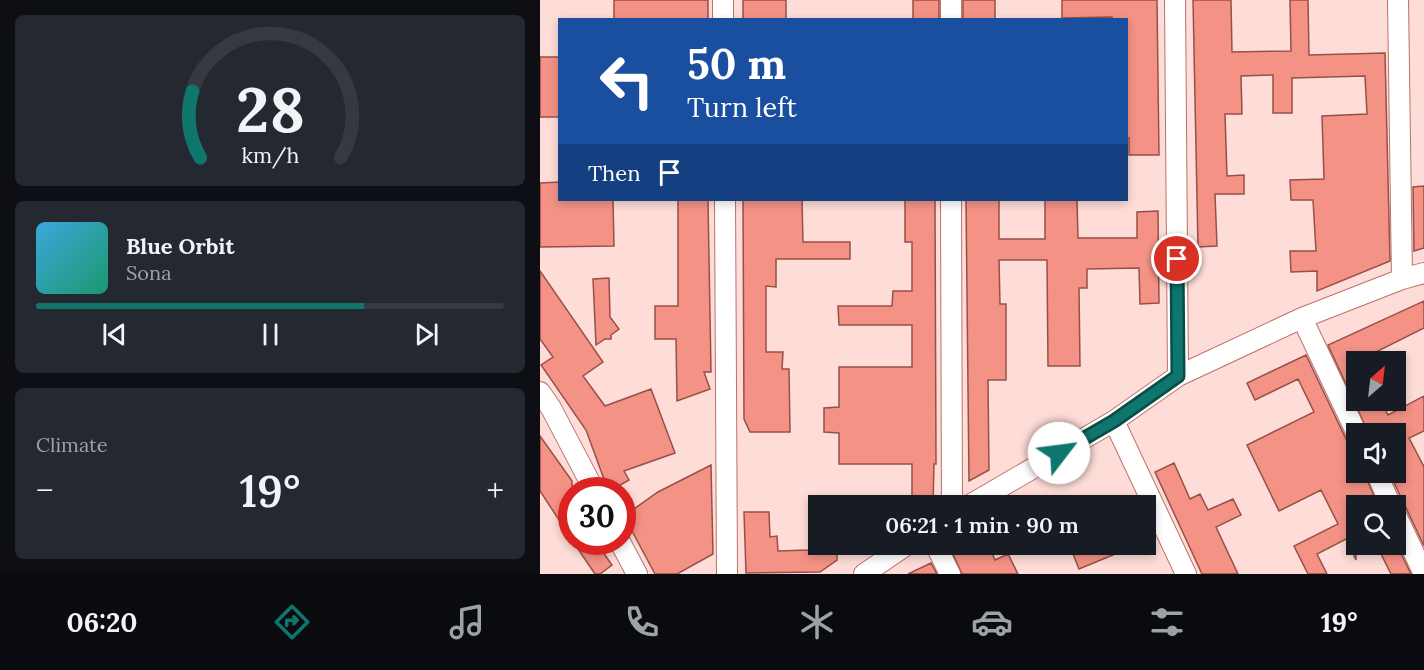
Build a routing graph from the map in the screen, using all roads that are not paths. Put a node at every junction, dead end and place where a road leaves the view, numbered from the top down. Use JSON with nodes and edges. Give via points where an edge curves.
{"nodes":[{"id":1,"x":723,"y":0,"type":"edge"},
{"id":2,"x":951,"y":0,"type":"edge"},
{"id":3,"x":1175,"y":0,"type":"edge"},
{"id":4,"x":1398,"y":0,"type":"edge"},
{"id":5,"x":723,"y":18,"type":"edge"},
{"id":6,"x":951,"y":18,"type":"edge"},
{"id":7,"x":724,"y":201,"type":"edge"},
{"id":8,"x":951,"y":201,"type":"edge"},
{"id":9,"x":1424,"y":273,"type":"edge"},
{"id":10,"x":1402,"y":279,"type":"junction"},
{"id":11,"x":1302,"y":318,"type":"junction"},
{"id":12,"x":1178,"y":376,"type":"junction"},
{"id":13,"x":540,"y":392,"type":"edge"},
{"id":14,"x":1114,"y":421,"type":"junction"},
{"id":15,"x":1352,"y":423,"type":"edge"},
{"id":16,"x":587,"y":477,"type":"edge"},
{"id":17,"x":952,"y":495,"type":"edge"},
{"id":18,"x":987,"y":495,"type":"edge"},
{"id":19,"x":1406,"y":536,"type":"edge"},
{"id":20,"x":627,"y":555,"type":"edge"},
{"id":21,"x":892,"y":555,"type":"edge"},
{"id":22,"x":940,"y":555,"type":"edge"},
{"id":23,"x":637,"y":574,"type":"edge"},
{"id":24,"x":727,"y":574,"type":"edge"},
{"id":25,"x":864,"y":574,"type":"edge"},
{"id":26,"x":950,"y":574,"type":"edge"},
{"id":27,"x":1186,"y":574,"type":"edge"},
{"id":28,"x":1424,"y":574,"type":"edge"}],
"edges":[{"from":1,"to":5,"type":"street"},
{"from":2,"to":6,"type":"street"},
{"from":3,"to":12,"type":"street"},
{"from":4,"to":10,"type":"street"},
{"from":7,"to":24,"type":"street"},
{"from":8,"to":17,"type":"street"},
{"from":9,"to":10,"type":"street"},
{"from":10,"to":11,"type":"street"},
{"from":11,"to":12,"type":"street"},
{"from":11,"to":15,"type":"street"},
{"from":12,"to":14,"type":"street"},
{"from":13,"to":16,"type":"street"},
{"from":14,"to":18,"type":"street"},
{"from":14,"to":27,"type":"street"},
{"from":19,"to":28,"type":"street"},
{"from":20,"to":23,"type":"street"},
{"from":21,"to":25,"type":"street"},
{"from":22,"to":26,"type":"street"}]}
